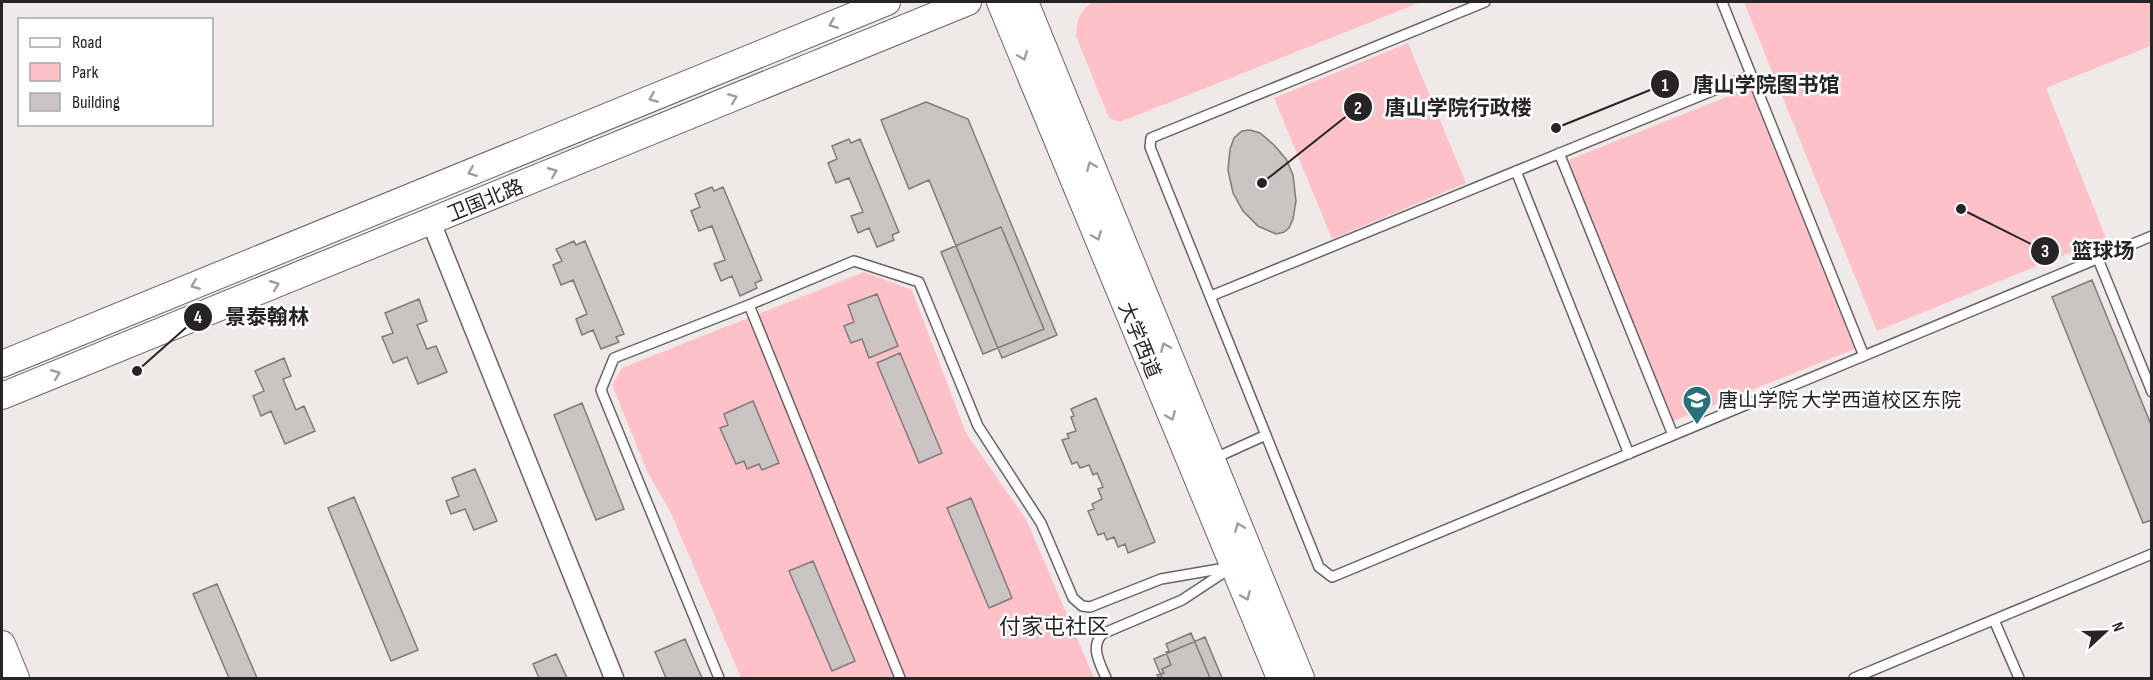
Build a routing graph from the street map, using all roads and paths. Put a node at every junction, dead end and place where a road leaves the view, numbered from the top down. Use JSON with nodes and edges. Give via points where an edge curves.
{"nodes":[{"id":1,"x":887,"y":2,"type":"edge"},
{"id":2,"x":968,"y":2,"type":"edge"},
{"id":3,"x":1000,"y":2,"type":"edge"},
{"id":4,"x":1025,"y":2,"type":"edge"},
{"id":5,"x":1485,"y":2,"type":"edge"},
{"id":6,"x":1722,"y":2,"type":"edge"},
{"id":7,"x":1751,"y":75,"type":"junction"},
{"id":8,"x":1560,"y":153,"type":"junction"},
{"id":9,"x":1516,"y":171,"type":"junction"},
{"id":10,"x":431,"y":222,"type":"junction"},
{"id":11,"x":2151,"y":236,"type":"edge"},
{"id":12,"x":2098,"y":259,"type":"junction"},
{"id":13,"x":1211,"y":296,"type":"junction"},
{"id":14,"x":749,"y":305,"type":"junction"},
{"id":15,"x":1864,"y":356,"type":"junction"},
{"id":16,"x":2,"y":364,"type":"edge"},
{"id":17,"x":2151,"y":392,"type":"edge"},
{"id":18,"x":2,"y":396,"type":"edge"},
{"id":19,"x":1266,"y":435,"type":"junction"},
{"id":20,"x":1672,"y":435,"type":"junction"},
{"id":21,"x":1629,"y":454,"type":"junction"},
{"id":22,"x":1211,"y":459,"type":"junction"},
{"id":23,"x":2151,"y":554,"type":"edge"},
{"id":24,"x":1233,"y":566,"type":"junction"},
{"id":25,"x":1995,"y":620,"type":"junction"},
{"id":26,"x":2,"y":644,"type":"edge"},
{"id":27,"x":16,"y":678,"type":"edge"},
{"id":28,"x":614,"y":678,"type":"edge"},
{"id":29,"x":719,"y":678,"type":"edge"},
{"id":30,"x":900,"y":678,"type":"edge"},
{"id":31,"x":1106,"y":678,"type":"edge"},
{"id":32,"x":1280,"y":678,"type":"edge"},
{"id":33,"x":1301,"y":678,"type":"edge"},
{"id":34,"x":1854,"y":678,"type":"edge"},
{"id":35,"x":2019,"y":678,"type":"edge"}],
"edges":[{"from":1,"to":16,"type":"main road","name":"卫国北路","one_way":true},
{"from":10,"to":2,"type":"main road","name":"卫国北路","one_way":true},
{"from":3,"to":24,"type":"main road","name":"大学西道","one_way":true},
{"from":22,"to":4,"type":"main road","name":"大学西道","one_way":true},
{"from":5,"to":13,"type":"lane","via":[[1151,138],[1150,147]]},
{"from":6,"to":7,"type":"lane"},
{"from":7,"to":8,"type":"lane"},
{"from":7,"to":15,"type":"lane"},
{"from":8,"to":9,"type":"lane"},
{"from":8,"to":20,"type":"lane"},
{"from":9,"to":13,"type":"lane"},
{"from":9,"to":21,"type":"lane"},
{"from":18,"to":10,"type":"main road","name":"卫国北路","one_way":true},
{"from":10,"to":28,"type":"street"},
{"from":11,"to":12,"type":"lane"},
{"from":12,"to":15,"type":"lane"},
{"from":12,"to":17,"type":"lane"},
{"from":13,"to":19,"type":"lane"},
{"from":14,"to":24,"type":"lane","via":[[854,261],[919,282],[978,426],[1041,523],[1073,598],[1082,606],[1090,608],[1161,579]]},
{"from":14,"to":29,"type":"lane","via":[[614,358],[601,390]]},
{"from":14,"to":30,"type":"lane"},
{"from":15,"to":20,"type":"lane"},
{"from":19,"to":21,"type":"lane","via":[[1319,567],[1332,577]]},
{"from":19,"to":22,"type":"lane"},
{"from":20,"to":21,"type":"lane"},
{"from":33,"to":22,"type":"main road","name":"大学西道","one_way":true},
{"from":23,"to":25,"type":"lane"},
{"from":24,"to":31,"type":"lane","via":[[1182,600],[1102,634],[1096,653]]},
{"from":24,"to":32,"type":"main road","name":"大学西道","one_way":true},
{"from":25,"to":34,"type":"lane"},
{"from":25,"to":35,"type":"lane"},
{"from":26,"to":27,"type":"main road"}]}
